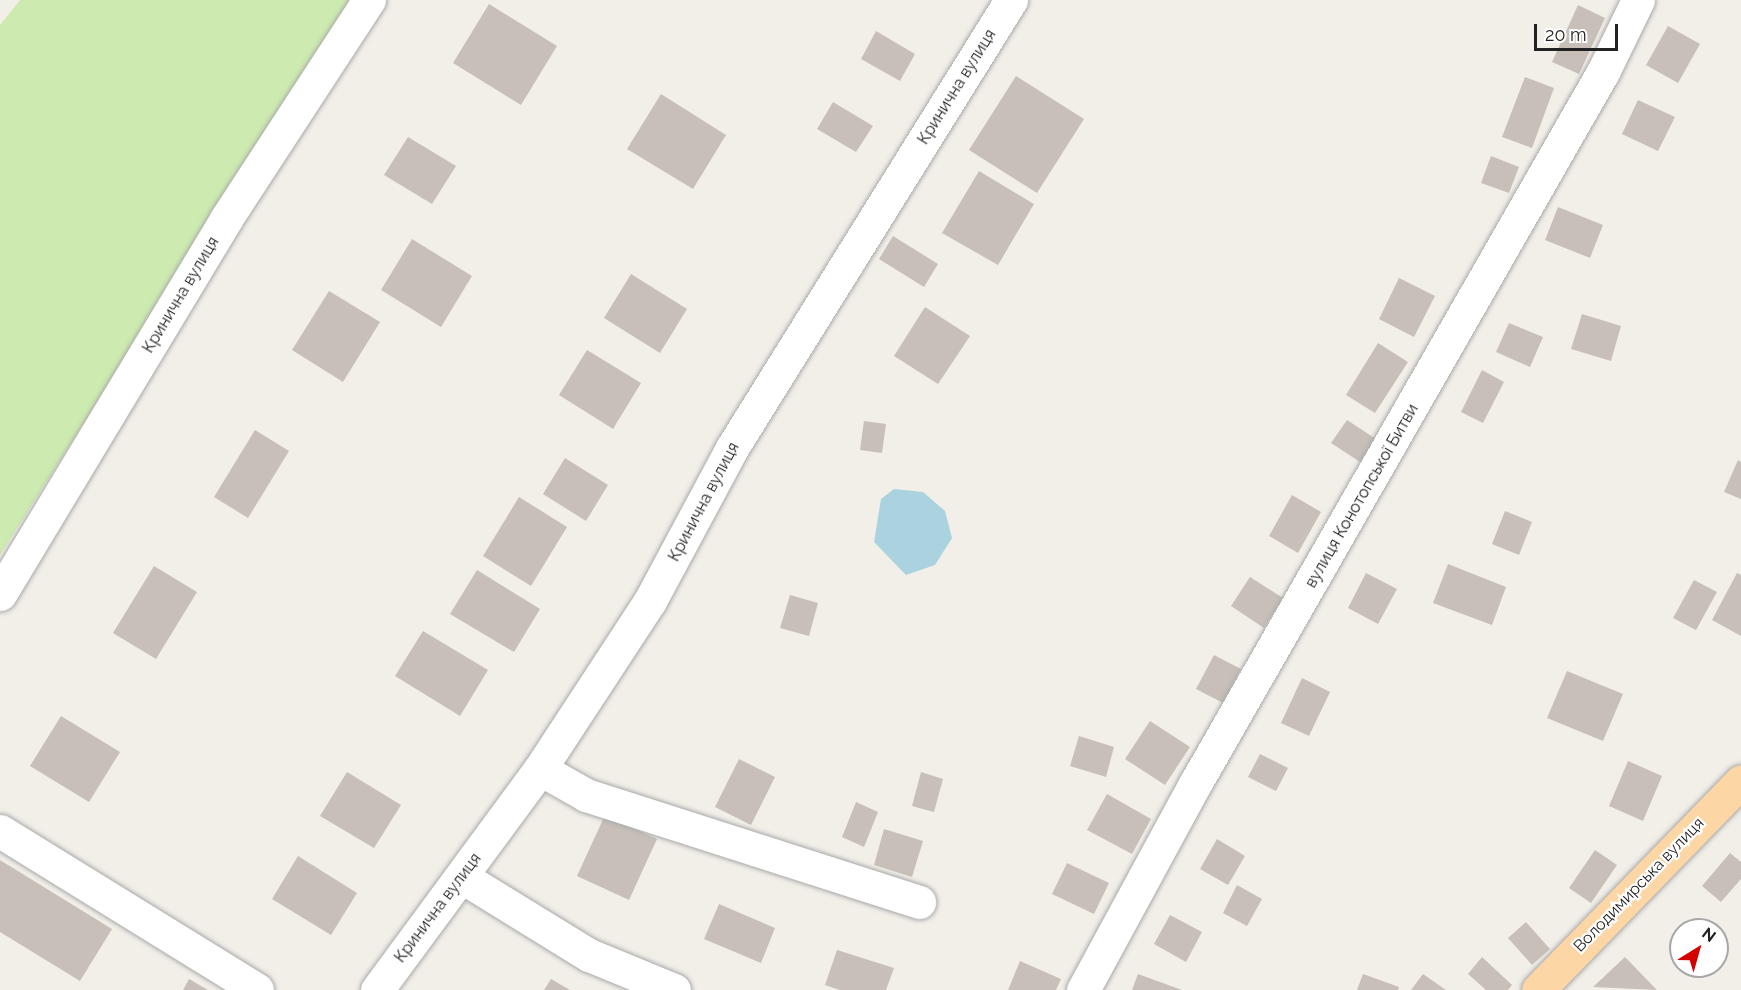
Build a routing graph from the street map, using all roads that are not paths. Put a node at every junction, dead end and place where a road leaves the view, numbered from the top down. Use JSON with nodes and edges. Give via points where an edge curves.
{"nodes":[{"id":1,"x":369,"y":0,"type":"edge"},
{"id":2,"x":1011,"y":0,"type":"edge"},
{"id":3,"x":1638,"y":0,"type":"edge"},
{"id":4,"x":0,"y":594,"type":"edge"},
{"id":5,"x":540,"y":769,"type":"junction"},
{"id":6,"x":1741,"y":781,"type":"edge"},
{"id":7,"x":0,"y":831,"type":"edge"},
{"id":8,"x":462,"y":877,"type":"junction"},
{"id":9,"x":918,"y":902,"type":"dead end"},
{"id":10,"x":257,"y":990,"type":"edge"},
{"id":11,"x":377,"y":990,"type":"edge"},
{"id":12,"x":674,"y":990,"type":"edge"},
{"id":13,"x":1083,"y":990,"type":"edge"},
{"id":14,"x":1538,"y":990,"type":"edge"}],
"edges":[{"from":1,"to":4,"type":"street","name":"Кринична вулиця","via":[[226,219]]},
{"from":2,"to":5,"type":"street","name":"Кринична вулиця","via":[[732,448],[650,602]]},
{"from":3,"to":13,"type":"street","name":"вулиця Конотопської Битви","via":[[1603,72],[1190,793]]},
{"from":5,"to":8,"type":"street","name":"Кринична вулиця"},
{"from":5,"to":9,"type":"street","via":[[586,795]]},
{"from":6,"to":14,"type":"main road","name":"Володимирська вулиця"},
{"from":7,"to":10,"type":"street"},
{"from":8,"to":11,"type":"street","name":"Кринична вулиця"},
{"from":8,"to":12,"type":"street","via":[[589,955]]}]}
